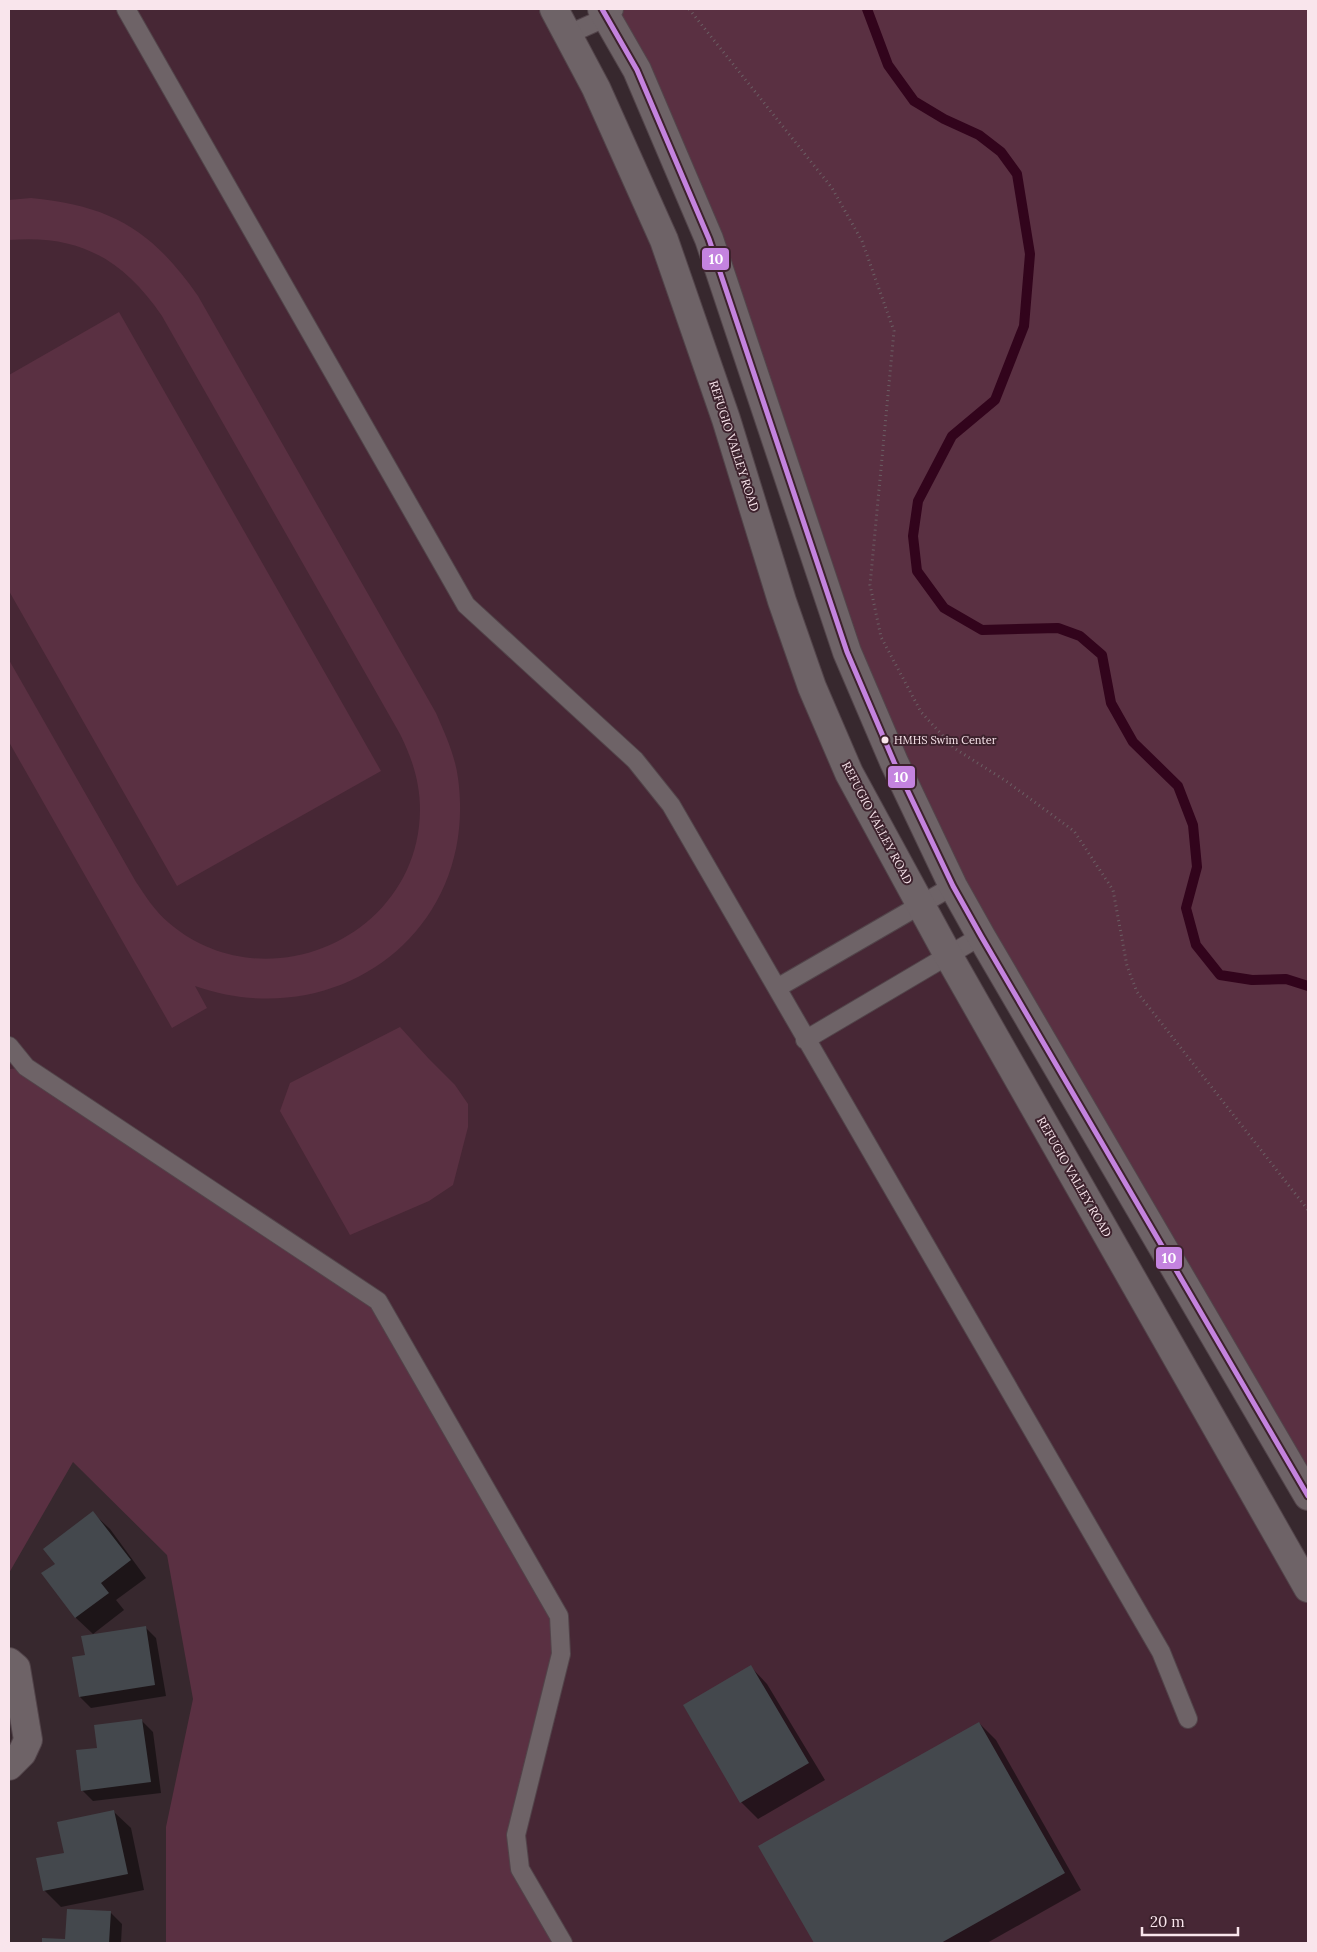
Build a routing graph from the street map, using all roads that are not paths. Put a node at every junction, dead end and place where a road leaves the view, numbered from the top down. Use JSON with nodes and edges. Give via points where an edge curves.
{"nodes":[{"id":1,"x":126,"y":9,"type":"edge"},
{"id":2,"x":554,"y":9,"type":"edge"},
{"id":3,"x":608,"y":12,"type":"edge"},
{"id":4,"x":569,"y":34,"type":"junction"},
{"id":5,"x":954,"y":886,"type":"junction"},
{"id":6,"x":921,"y":905,"type":"junction"},
{"id":7,"x":981,"y":936,"type":"junction"},
{"id":8,"x":948,"y":955,"type":"junction"},
{"id":9,"x":777,"y":988,"type":"junction"},
{"id":10,"x":805,"y":1040,"type":"junction"},
{"id":11,"x":9,"y":1046,"type":"edge"},
{"id":12,"x":1308,"y":1496,"type":"edge"},
{"id":13,"x":1308,"y":1588,"type":"edge"},
{"id":14,"x":9,"y":1662,"type":"edge"},
{"id":15,"x":1188,"y":1720,"type":"dead end"},
{"id":16,"x":9,"y":1766,"type":"edge"},
{"id":17,"x":563,"y":1943,"type":"edge"}],
"edges":[{"from":1,"to":9,"type":"lane","via":[[466,604],[635,760],[671,805]]},
{"from":2,"to":4,"type":"street","name":"REFUGIO VALLEY ROAD"},
{"from":3,"to":4,"type":"lane"},
{"from":3,"to":5,"type":"street","via":[[637,70],[709,238],[847,652],[894,762]]},
{"from":4,"to":6,"type":"street","name":"REFUGIO VALLEY ROAD","via":[[664,240],[726,419],[812,688],[849,773]]},
{"from":5,"to":6,"type":"lane"},
{"from":5,"to":7,"type":"street"},
{"from":6,"to":8,"type":"street","name":"REFUGIO VALLEY ROAD"},
{"from":6,"to":9,"type":"lane"},
{"from":7,"to":8,"type":"lane"},
{"from":7,"to":12,"type":"street"},
{"from":8,"to":10,"type":"lane"},
{"from":8,"to":13,"type":"street","name":"REFUGIO VALLEY ROAD"},
{"from":9,"to":10,"type":"lane"},
{"from":10,"to":15,"type":"lane","via":[[1161,1652]]},
{"from":11,"to":17,"type":"lane","via":[[26,1067],[378,1301],[559,1616],[562,1654],[516,1835],[520,1869]]},
{"from":14,"to":16,"type":"street","via":[[16,1668],[28,1740],[22,1753]]}]}
